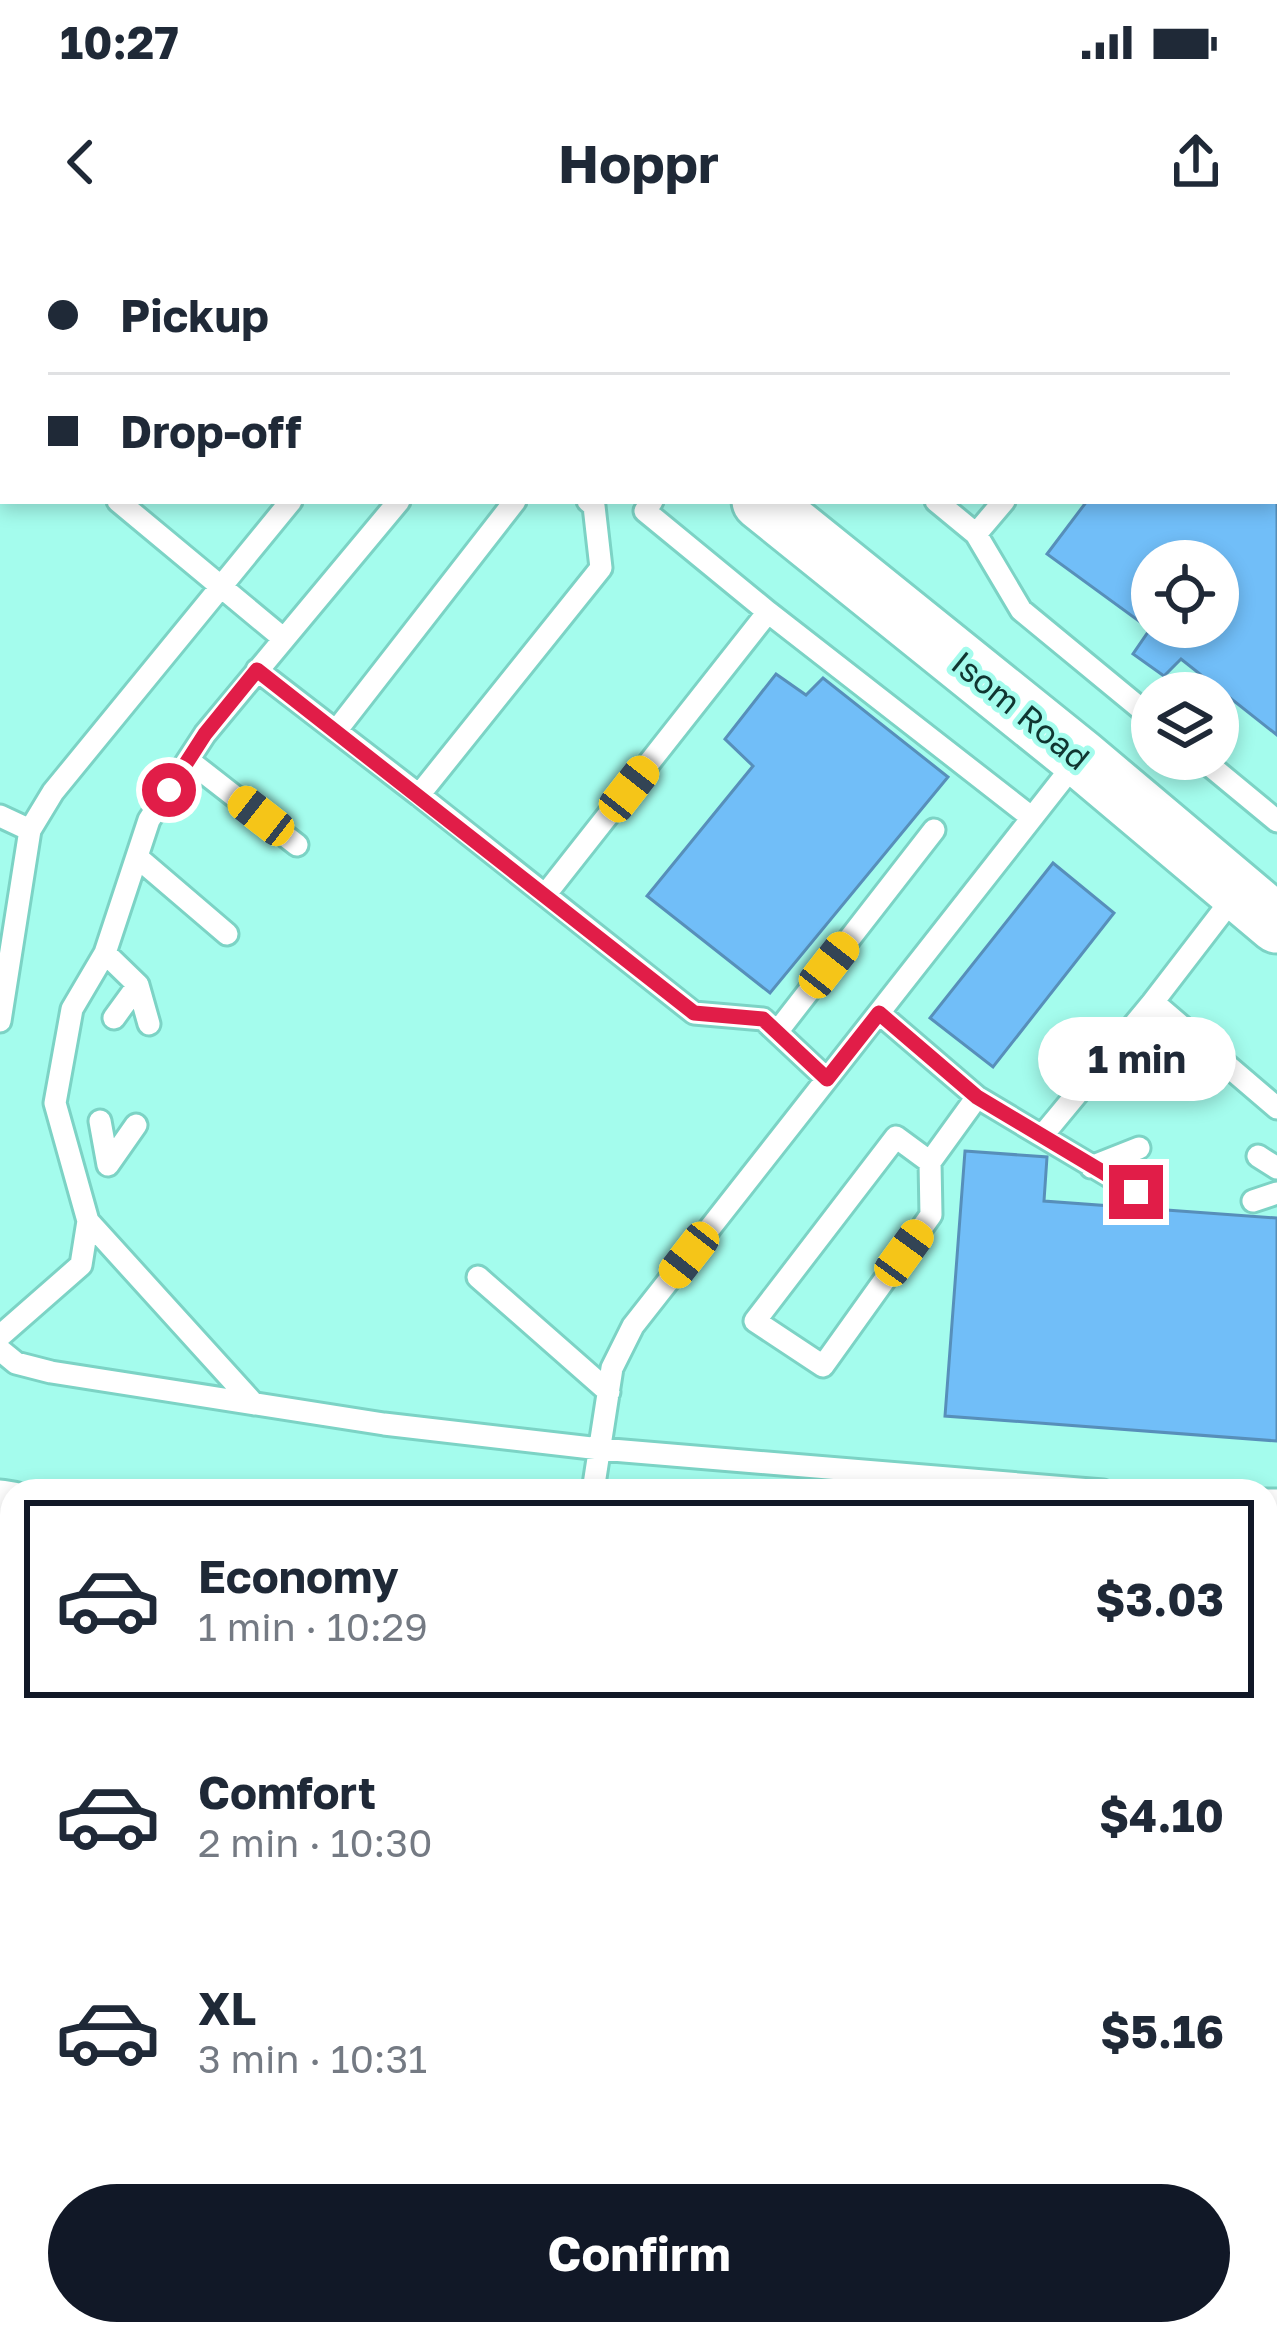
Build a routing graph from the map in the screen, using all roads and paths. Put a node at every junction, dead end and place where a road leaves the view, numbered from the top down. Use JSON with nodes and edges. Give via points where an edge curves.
{"nodes":[{"id":1,"x":122,"y":504,"type":"edge"},
{"id":2,"x":289,"y":504,"type":"edge"},
{"id":3,"x":396,"y":504,"type":"edge"},
{"id":4,"x":513,"y":504,"type":"edge"},
{"id":5,"x":592,"y":504,"type":"edge"},
{"id":6,"x":650,"y":504,"type":"edge"},
{"id":7,"x":765,"y":504,"type":"edge"},
{"id":8,"x":939,"y":504,"type":"edge"},
{"id":9,"x":1001,"y":504,"type":"edge"},
{"id":10,"x":976,"y":534,"type":"junction"},
{"id":11,"x":222,"y":585,"type":"junction"},
{"id":12,"x":768,"y":612,"type":"junction"},
{"id":13,"x":284,"y":639,"type":"junction"},
{"id":14,"x":257,"y":670,"type":"junction"},
{"id":15,"x":1131,"y":701,"type":"edge"},
{"id":16,"x":337,"y":731,"type":"junction"},
{"id":17,"x":1080,"y":758,"type":"junction"},
{"id":18,"x":188,"y":760,"type":"junction"},
{"id":19,"x":1227,"y":780,"type":"edge"},
{"id":20,"x":418,"y":795,"type":"junction"},
{"id":21,"x":0,"y":816,"type":"edge"},
{"id":22,"x":1031,"y":817,"type":"junction"},
{"id":23,"x":1277,"y":821,"type":"edge"},
{"id":24,"x":30,"y":830,"type":"junction"},
{"id":25,"x":934,"y":830,"type":"dead end"},
{"id":26,"x":297,"y":845,"type":"dead end"},
{"id":27,"x":136,"y":857,"type":"junction"},
{"id":28,"x":545,"y":895,"type":"junction"},
{"id":29,"x":1257,"y":908,"type":"edge"},
{"id":30,"x":227,"y":934,"type":"dead end"},
{"id":31,"x":105,"y":953,"type":"junction"},
{"id":32,"x":138,"y":985,"type":"junction"},
{"id":33,"x":1153,"y":1001,"type":"junction"},
{"id":34,"x":879,"y":1013,"type":"junction"},
{"id":35,"x":114,"y":1018,"type":"dead end"},
{"id":36,"x":0,"y":1021,"type":"edge"},
{"id":37,"x":149,"y":1024,"type":"dead end"},
{"id":38,"x":777,"y":1032,"type":"junction"},
{"id":39,"x":827,"y":1079,"type":"junction"},
{"id":40,"x":977,"y":1097,"type":"junction"},
{"id":41,"x":1277,"y":1108,"type":"edge"},
{"id":42,"x":100,"y":1121,"type":"dead end"},
{"id":43,"x":136,"y":1125,"type":"dead end"},
{"id":44,"x":1042,"y":1136,"type":"junction"},
{"id":45,"x":1139,"y":1148,"type":"dead end"},
{"id":46,"x":930,"y":1162,"type":"junction"},
{"id":47,"x":108,"y":1166,"type":"junction"},
{"id":48,"x":1091,"y":1167,"type":"junction"},
{"id":49,"x":77,"y":1185,"type":"junction"},
{"id":50,"x":1136,"y":1192,"type":"dead end"},
{"id":51,"x":1277,"y":1193,"type":"edge"},
{"id":52,"x":1253,"y":1201,"type":"dead end"},
{"id":53,"x":88,"y":1221,"type":"junction"},
{"id":54,"x":478,"y":1277,"type":"dead end"},
{"id":55,"x":0,"y":1336,"type":"edge"},
{"id":56,"x":0,"y":1350,"type":"edge"},
{"id":57,"x":609,"y":1392,"type":"junction"},
{"id":58,"x":254,"y":1404,"type":"junction"},
{"id":59,"x":600,"y":1449,"type":"junction"},
{"id":60,"x":595,"y":1479,"type":"edge"},
{"id":61,"x":959,"y":1479,"type":"edge"}],
"edges":[{"from":1,"to":11,"type":"lane"},
{"from":2,"to":11,"type":"lane"},
{"from":3,"to":13,"type":"lane"},
{"from":4,"to":16,"type":"lane"},
{"from":5,"to":20,"type":"lane","via":[[601,568]]},
{"from":6,"to":12,"type":"lane","via":[[645,512]]},
{"from":7,"to":17,"type":"street","name":"Isom Road"},
{"from":8,"to":10,"type":"lane"},
{"from":9,"to":10,"type":"lane"},
{"from":10,"to":15,"type":"lane","via":[[1021,610]]},
{"from":11,"to":13,"type":"lane"},
{"from":11,"to":24,"type":"lane","via":[[52,792]]},
{"from":12,"to":22,"type":"lane"},
{"from":12,"to":28,"type":"lane"},
{"from":13,"to":14,"type":"lane"},
{"from":14,"to":16,"type":"lane"},
{"from":14,"to":18,"type":"lane"},
{"from":16,"to":20,"type":"lane"},
{"from":17,"to":22,"type":"lane"},
{"from":17,"to":29,"type":"street","name":"Isom Road"},
{"from":18,"to":26,"type":"lane"},
{"from":18,"to":27,"type":"lane","via":[[149,820]]},
{"from":19,"to":23,"type":"lane"},
{"from":20,"to":28,"type":"lane"},
{"from":21,"to":24,"type":"lane"},
{"from":22,"to":34,"type":"lane"},
{"from":24,"to":36,"type":"lane"},
{"from":25,"to":38,"type":"lane"},
{"from":27,"to":30,"type":"lane"},
{"from":27,"to":31,"type":"lane"},
{"from":28,"to":38,"type":"lane","via":[[694,1013],[763,1019]]},
{"from":29,"to":33,"type":"lane"},
{"from":31,"to":32,"type":"lane"},
{"from":31,"to":49,"type":"lane","via":[[72,1009],[55,1102]]},
{"from":32,"to":35,"type":"lane"},
{"from":32,"to":37,"type":"lane"},
{"from":33,"to":41,"type":"lane"},
{"from":33,"to":44,"type":"lane"},
{"from":34,"to":39,"type":"lane"},
{"from":34,"to":40,"type":"lane"},
{"from":38,"to":39,"type":"lane"},
{"from":39,"to":57,"type":"lane","via":[[633,1325]]},
{"from":40,"to":44,"type":"lane"},
{"from":40,"to":46,"type":"lane"},
{"from":42,"to":47,"type":"lane"},
{"from":43,"to":47,"type":"lane"},
{"from":44,"to":48,"type":"lane"},
{"from":45,"to":48,"type":"lane"},
{"from":46,"to":46,"type":"lane","via":[[896,1137],[755,1321],[823,1366],[931,1215]]},
{"from":47,"to":49,"type":"lane"},
{"from":48,"to":50,"type":"lane"},
{"from":49,"to":53,"type":"lane"},
{"from":51,"to":52,"type":"lane"},
{"from":53,"to":55,"type":"lane","via":[[81,1265]]},
{"from":53,"to":58,"type":"lane"},
{"from":54,"to":57,"type":"lane"},
{"from":56,"to":58,"type":"lane","via":[[51,1372]]},
{"from":57,"to":59,"type":"lane"},
{"from":58,"to":59,"type":"lane"},
{"from":59,"to":60,"type":"lane"},
{"from":59,"to":61,"type":"lane"}]}
